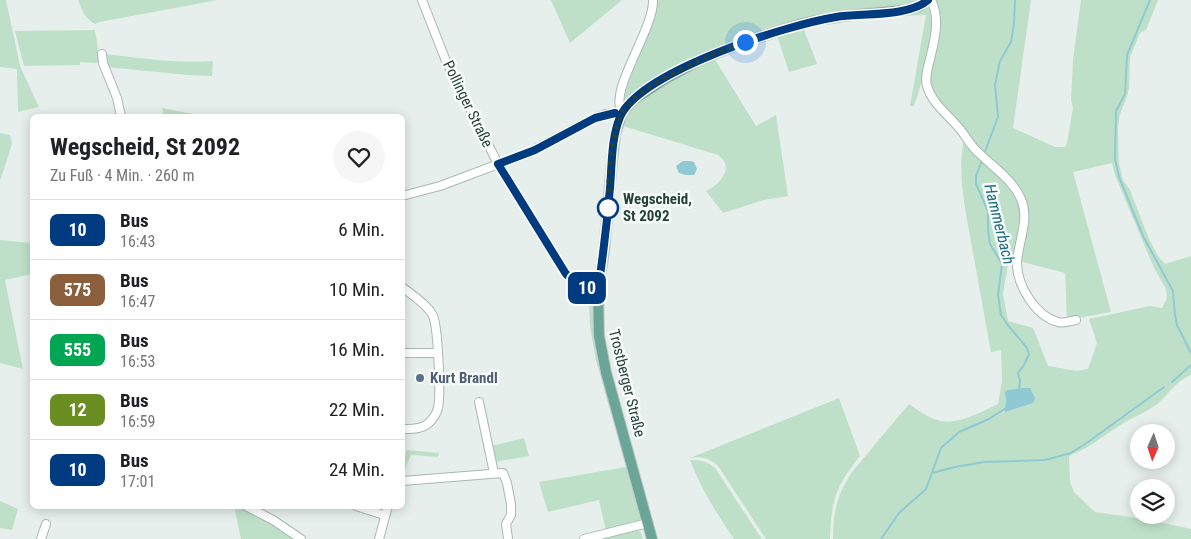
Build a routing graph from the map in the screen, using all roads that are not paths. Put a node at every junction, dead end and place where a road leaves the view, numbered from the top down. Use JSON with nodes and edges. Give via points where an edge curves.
{"nodes":[{"id":1,"x":422,"y":0,"type":"edge"},
{"id":2,"x":653,"y":0,"type":"edge"},
{"id":3,"x":929,"y":0,"type":"edge"},
{"id":4,"x":102,"y":54,"type":"dead end"},
{"id":5,"x":622,"y":113,"type":"junction"},
{"id":6,"x":121,"y":114,"type":"edge"},
{"id":7,"x":498,"y":164,"type":"junction"},
{"id":8,"x":405,"y":195,"type":"edge"},
{"id":9,"x":405,"y":290,"type":"edge"},
{"id":10,"x":598,"y":290,"type":"junction"},
{"id":11,"x":1076,"y":320,"type":"dead end"},
{"id":12,"x":405,"y":353,"type":"edge"},
{"id":13,"x":438,"y":353,"type":"junction"},
{"id":14,"x":479,"y":402,"type":"dead end"},
{"id":15,"x":405,"y":429,"type":"edge"},
{"id":16,"x":494,"y":473,"type":"junction"},
{"id":17,"x":405,"y":480,"type":"edge"},
{"id":18,"x":252,"y":509,"type":"edge"},
{"id":19,"x":365,"y":509,"type":"edge"},
{"id":20,"x":387,"y":509,"type":"edge"},
{"id":21,"x":384,"y":515,"type":"junction"},
{"id":22,"x":46,"y":524,"type":"dead end"},
{"id":23,"x":648,"y":524,"type":"junction"},
{"id":24,"x":41,"y":539,"type":"edge"},
{"id":25,"x":301,"y":539,"type":"edge"},
{"id":26,"x":378,"y":539,"type":"edge"},
{"id":27,"x":508,"y":539,"type":"edge"},
{"id":28,"x":584,"y":539,"type":"edge"},
{"id":29,"x":652,"y":539,"type":"edge"}],
"edges":[{"from":1,"to":7,"type":"street","name":"Pollinger Straße","via":[[446,61]]},
{"from":2,"to":5,"type":"street","name":"Trostberger Straße","via":[[651,17],[621,92],[619,105]]},
{"from":3,"to":5,"type":"main road","name":"Trostberger Straße","via":[[906,10],[800,24],[745,42],[665,79],[633,100]]},
{"from":3,"to":11,"type":"street","via":[[936,18],[927,85],[935,102],[1012,186],[1023,206],[1017,265],[1023,288],[1048,318],[1059,323]]},
{"from":4,"to":6,"type":"street"},
{"from":5,"to":7,"type":"street","via":[[595,118],[535,150]]},
{"from":5,"to":10,"type":"main road","name":"Trostberger Straße","via":[[615,135]]},
{"from":7,"to":8,"type":"street"},
{"from":7,"to":10,"type":"street","name":"Pollinger Straße","via":[[566,274],[580,285]]},
{"from":9,"to":13,"type":"street","via":[[432,314]]},
{"from":10,"to":23,"type":"main road","name":"Trostberger Straße","via":[[602,355]]},
{"from":12,"to":13,"type":"street"},
{"from":13,"to":15,"type":"street","via":[[437,412],[426,426]]},
{"from":14,"to":16,"type":"street"},
{"from":16,"to":17,"type":"street"},
{"from":16,"to":27,"type":"street","via":[[502,473],[507,482],[512,511],[506,524]]},
{"from":18,"to":25,"type":"street"},
{"from":19,"to":21,"type":"street"},
{"from":20,"to":21,"type":"street"},
{"from":21,"to":26,"type":"street"},
{"from":22,"to":24,"type":"street"},
{"from":23,"to":28,"type":"street"},
{"from":23,"to":29,"type":"main road","name":"Trostberger Straße"}]}
